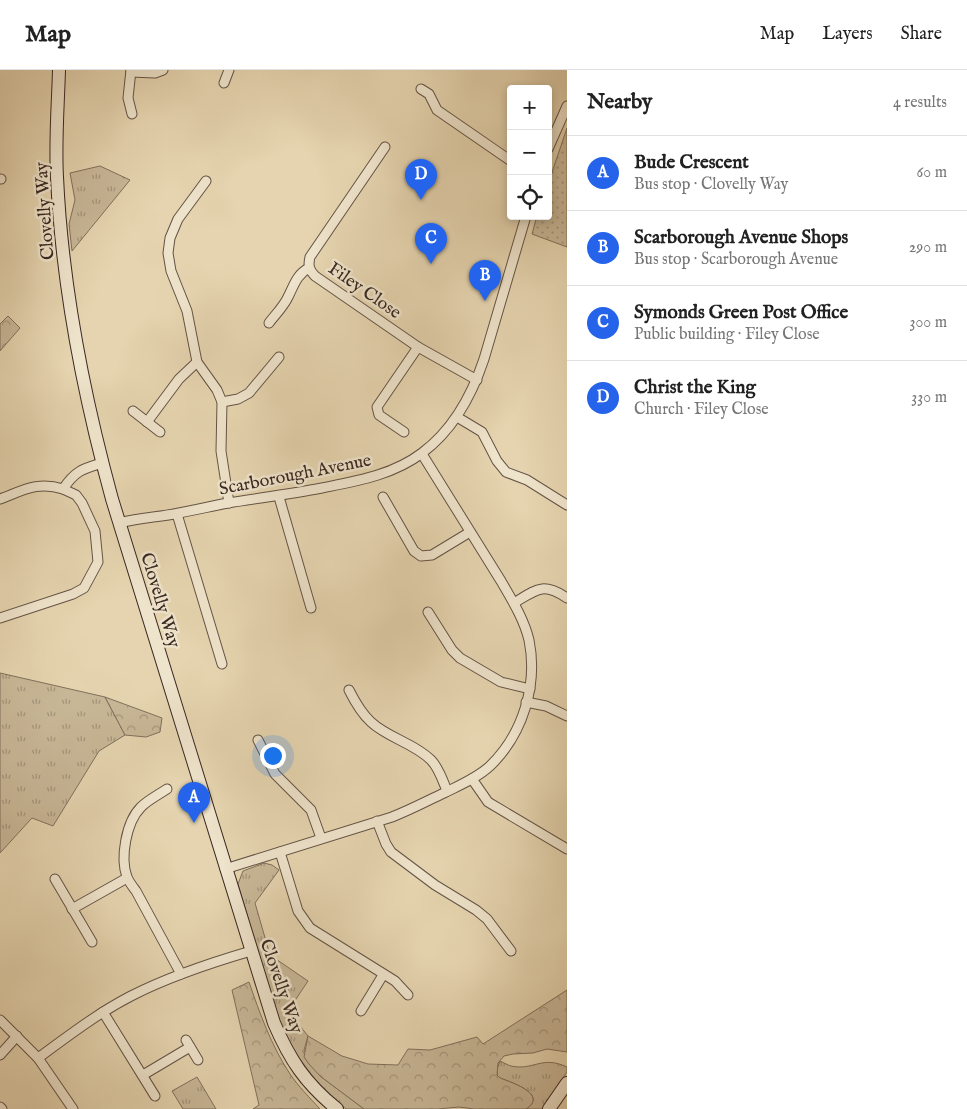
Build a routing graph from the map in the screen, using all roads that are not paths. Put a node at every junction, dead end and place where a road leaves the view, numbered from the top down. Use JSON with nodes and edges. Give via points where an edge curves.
{"nodes":[{"id":1,"x":59,"y":70,"type":"edge"},
{"id":2,"x":163,"y":70,"type":"edge"},
{"id":3,"x":229,"y":70,"type":"edge"},
{"id":4,"x":131,"y":71,"type":"edge"},
{"id":5,"x":224,"y":83,"type":"dead end"},
{"id":6,"x":421,"y":89,"type":"dead end"},
{"id":7,"x":567,"y":106,"type":"edge"},
{"id":8,"x":132,"y":114,"type":"dead end"},
{"id":9,"x":552,"y":140,"type":"edge"},
{"id":10,"x":385,"y":146,"type":"dead end"},
{"id":11,"x":507,"y":158,"type":"edge"},
{"id":12,"x":206,"y":182,"type":"dead end"},
{"id":13,"x":525,"y":220,"type":"edge"},
{"id":14,"x":309,"y":268,"type":"junction"},
{"id":15,"x":269,"y":323,"type":"dead end"},
{"id":16,"x":418,"y":347,"type":"junction"},
{"id":17,"x":279,"y":357,"type":"dead end"},
{"id":18,"x":197,"y":362,"type":"junction"},
{"id":19,"x":476,"y":380,"type":"junction"},
{"id":20,"x":222,"y":402,"type":"junction"},
{"id":21,"x":133,"y":411,"type":"dead end"},
{"id":22,"x":457,"y":417,"type":"junction"},
{"id":23,"x":147,"y":422,"type":"junction"},
{"id":24,"x":160,"y":432,"type":"dead end"},
{"id":25,"x":404,"y":432,"type":"dead end"},
{"id":26,"x":422,"y":454,"type":"junction"},
{"id":27,"x":102,"y":463,"type":"junction"},
{"id":28,"x":64,"y":489,"type":"junction"},
{"id":29,"x":278,"y":497,"type":"junction"},
{"id":30,"x":383,"y":497,"type":"dead end"},
{"id":31,"x":0,"y":499,"type":"edge"},
{"id":32,"x":228,"y":503,"type":"junction"},
{"id":33,"x":567,"y":505,"type":"edge"},
{"id":34,"x":177,"y":514,"type":"junction"},
{"id":35,"x":119,"y":523,"type":"junction"},
{"id":36,"x":470,"y":532,"type":"junction"},
{"id":37,"x":567,"y":598,"type":"edge"},
{"id":38,"x":514,"y":603,"type":"junction"},
{"id":39,"x":311,"y":608,"type":"dead end"},
{"id":40,"x":428,"y":612,"type":"dead end"},
{"id":41,"x":0,"y":618,"type":"edge"},
{"id":42,"x":222,"y":664,"type":"dead end"},
{"id":43,"x":530,"y":689,"type":"junction"},
{"id":44,"x":349,"y":690,"type":"dead end"},
{"id":45,"x":526,"y":702,"type":"junction"},
{"id":46,"x":567,"y":716,"type":"edge"},
{"id":47,"x":258,"y":740,"type":"dead end"},
{"id":48,"x":472,"y":779,"type":"junction"},
{"id":49,"x":167,"y":789,"type":"dead end"},
{"id":50,"x":447,"y":791,"type":"junction"},
{"id":51,"x":377,"y":821,"type":"junction"},
{"id":52,"x":321,"y":838,"type":"junction"},
{"id":53,"x":567,"y":849,"type":"edge"},
{"id":54,"x":280,"y":852,"type":"junction"},
{"id":55,"x":225,"y":869,"type":"junction"},
{"id":56,"x":127,"y":878,"type":"junction"},
{"id":57,"x":55,"y":879,"type":"dead end"},
{"id":58,"x":72,"y":909,"type":"junction"},
{"id":59,"x":92,"y":942,"type":"dead end"},
{"id":60,"x":251,"y":951,"type":"junction"},
{"id":61,"x":511,"y":951,"type":"dead end"},
{"id":62,"x":181,"y":974,"type":"junction"},
{"id":63,"x":383,"y":975,"type":"junction"},
{"id":64,"x":408,"y":995,"type":"dead end"},
{"id":65,"x":361,"y":1011,"type":"dead end"},
{"id":66,"x":104,"y":1012,"type":"junction"},
{"id":67,"x":0,"y":1020,"type":"edge"},
{"id":68,"x":17,"y":1036,"type":"junction"},
{"id":69,"x":0,"y":1055,"type":"edge"},
{"id":70,"x":38,"y":1058,"type":"junction"},
{"id":71,"x":198,"y":1060,"type":"dead end"},
{"id":72,"x":143,"y":1075,"type":"junction"},
{"id":73,"x":567,"y":1083,"type":"edge"},
{"id":74,"x":155,"y":1096,"type":"dead end"},
{"id":75,"x":72,"y":1109,"type":"edge"},
{"id":76,"x":336,"y":1109,"type":"edge"},
{"id":77,"x":549,"y":1109,"type":"edge"}],
"edges":[{"from":1,"to":27,"type":"street","name":"Clovelly Way","via":[[57,176],[66,280],[78,359]]},
{"from":2,"to":4,"type":"street","via":[[155,73]]},
{"from":3,"to":5,"type":"street"},
{"from":4,"to":8,"type":"street","via":[[128,98]]},
{"from":6,"to":11,"type":"street","via":[[429,94],[437,110]]},
{"from":7,"to":9,"type":"street"},
{"from":10,"to":14,"type":"street","name":"Filey Close","via":[[310,257]]},
{"from":12,"to":18,"type":"street","via":[[178,219],[168,253],[171,271],[187,311]]},
{"from":13,"to":19,"type":"street","name":"Scarborough Avenue"},
{"from":14,"to":15,"type":"street","via":[[301,272],[289,296]]},
{"from":14,"to":16,"type":"street","name":"Filey Close","via":[[315,276]]},
{"from":16,"to":19,"type":"street","name":"Filey Close"},
{"from":16,"to":25,"type":"street","via":[[377,407],[379,415]]},
{"from":17,"to":20,"type":"street","via":[[249,393]]},
{"from":18,"to":20,"type":"street"},
{"from":18,"to":23,"type":"street","via":[[179,379]]},
{"from":19,"to":22,"type":"street","name":"Scarborough Avenue"},
{"from":20,"to":32,"type":"street","via":[[221,452]]},
{"from":21,"to":23,"type":"street"},
{"from":22,"to":26,"type":"street","name":"Scarborough Avenue"},
{"from":22,"to":33,"type":"street","via":[[482,432],[506,472],[527,480]]},
{"from":23,"to":24,"type":"street"},
{"from":26,"to":29,"type":"street","name":"Scarborough Avenue","via":[[387,472],[357,481]]},
{"from":26,"to":36,"type":"street"},
{"from":27,"to":28,"type":"street","via":[[78,472]]},
{"from":27,"to":35,"type":"street","name":"Clovelly Way"},
{"from":28,"to":31,"type":"street","via":[[39,485]]},
{"from":28,"to":41,"type":"street","via":[[82,502],[95,531],[98,562],[84,588]]},
{"from":29,"to":32,"type":"street","name":"Scarborough Avenue"},
{"from":29,"to":39,"type":"street"},
{"from":30,"to":36,"type":"street","via":[[414,551],[421,556],[432,555]]},
{"from":32,"to":34,"type":"street","name":"Scarborough Avenue"},
{"from":34,"to":35,"type":"street","name":"Scarborough Avenue"},
{"from":34,"to":42,"type":"street"},
{"from":35,"to":55,"type":"street","name":"Clovelly Way"},
{"from":36,"to":38,"type":"street"},
{"from":37,"to":38,"type":"street","via":[[555,590],[540,589]]},
{"from":38,"to":43,"type":"street","via":[[528,639]]},
{"from":40,"to":43,"type":"street","via":[[460,658],[501,682]]},
{"from":43,"to":45,"type":"street"},
{"from":44,"to":50,"type":"street","via":[[372,723],[432,761]]},
{"from":45,"to":46,"type":"street","via":[[546,706]]},
{"from":45,"to":48,"type":"street","via":[[516,730],[503,750],[489,767]]},
{"from":47,"to":52,"type":"street","via":[[275,774],[311,810]]},
{"from":48,"to":50,"type":"street"},
{"from":48,"to":53,"type":"street","via":[[488,802]]},
{"from":49,"to":56,"type":"street","via":[[140,808],[133,819],[124,851]]},
{"from":50,"to":51,"type":"street"},
{"from":51,"to":52,"type":"street"},
{"from":51,"to":61,"type":"street","via":[[391,852],[487,919]]},
{"from":52,"to":54,"type":"street"},
{"from":54,"to":55,"type":"street"},
{"from":54,"to":63,"type":"street","via":[[302,920]]},
{"from":55,"to":60,"type":"street","name":"Clovelly Way"},
{"from":56,"to":58,"type":"street"},
{"from":56,"to":62,"type":"street"},
{"from":57,"to":58,"type":"street"},
{"from":58,"to":59,"type":"street"},
{"from":60,"to":62,"type":"street"},
{"from":60,"to":76,"type":"street","name":"Clovelly Way","via":[[284,1046],[296,1068]]},
{"from":62,"to":66,"type":"street"},
{"from":63,"to":64,"type":"street"},
{"from":63,"to":65,"type":"street"},
{"from":66,"to":70,"type":"street"},
{"from":66,"to":72,"type":"street"},
{"from":67,"to":68,"type":"street"},
{"from":68,"to":69,"type":"street"},
{"from":68,"to":70,"type":"street"},
{"from":70,"to":75,"type":"street"},
{"from":71,"to":72,"type":"street","via":[[188,1044]]},
{"from":72,"to":74,"type":"street"},
{"from":73,"to":77,"type":"street"}]}
